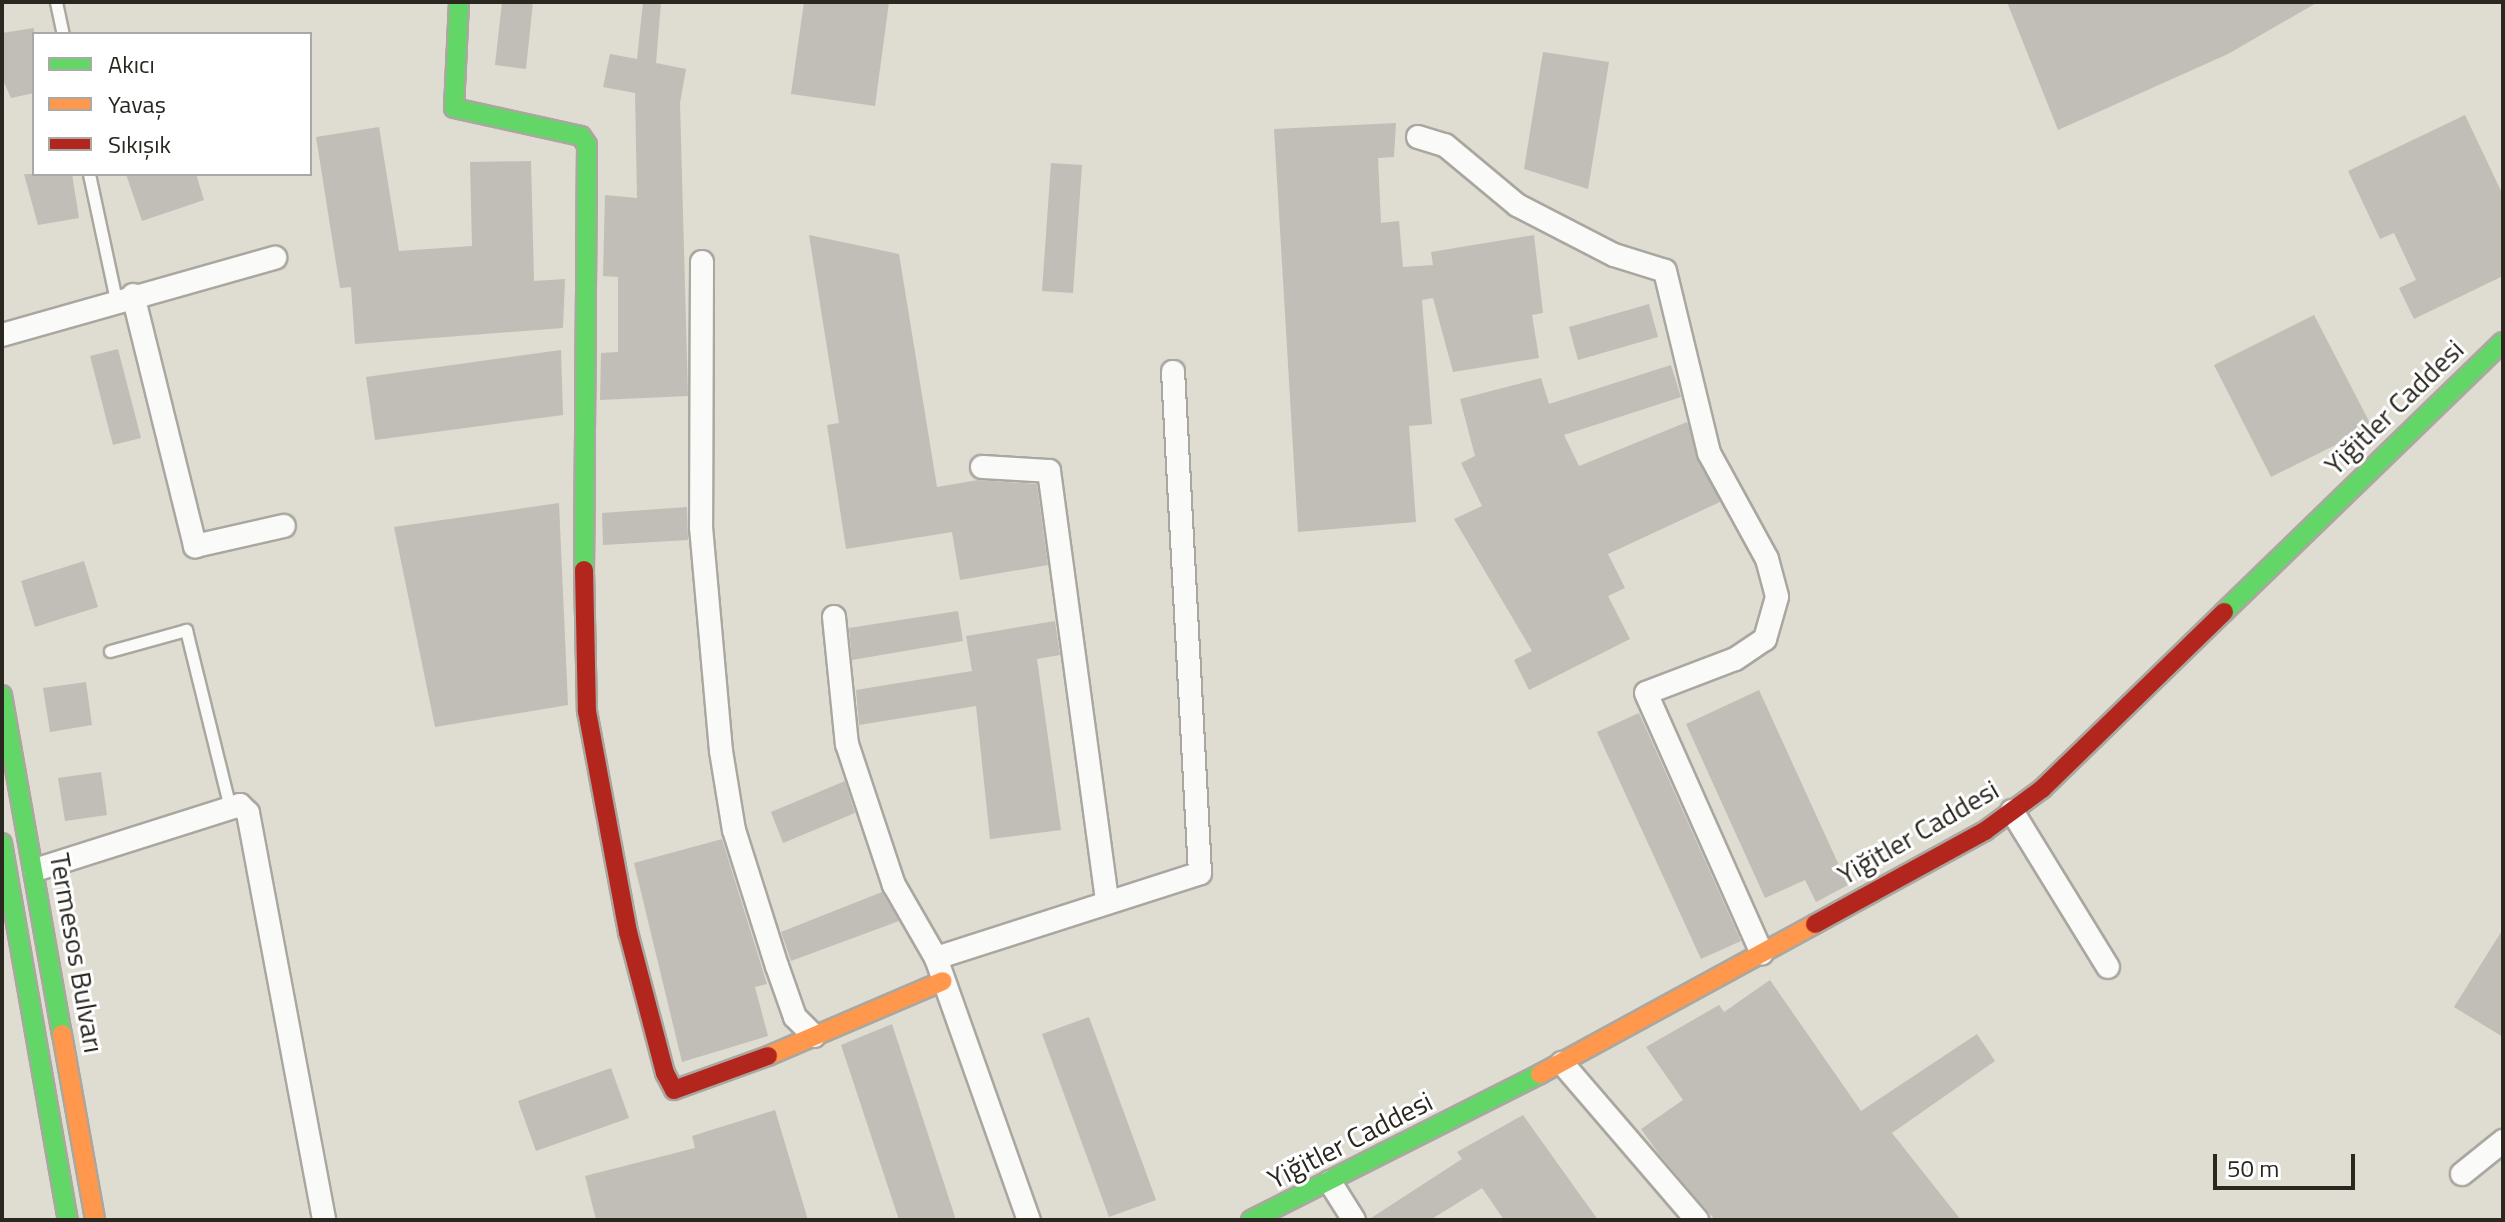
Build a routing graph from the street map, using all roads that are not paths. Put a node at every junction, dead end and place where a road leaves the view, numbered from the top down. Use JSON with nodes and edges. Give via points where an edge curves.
{"nodes":[{"id":1,"x":56,"y":2,"type":"edge"},
{"id":2,"x":459,"y":2,"type":"edge"},
{"id":3,"x":63,"y":32,"type":"edge"},
{"id":4,"x":1418,"y":137,"type":"dead end"},
{"id":5,"x":90,"y":176,"type":"edge"},
{"id":6,"x":275,"y":258,"type":"dead end"},
{"id":7,"x":702,"y":262,"type":"dead end"},
{"id":8,"x":124,"y":298,"type":"junction"},
{"id":9,"x":2,"y":335,"type":"edge"},
{"id":10,"x":2503,"y":342,"type":"edge"},
{"id":11,"x":1173,"y":372,"type":"dead end"},
{"id":12,"x":982,"y":467,"type":"dead end"},
{"id":13,"x":284,"y":526,"type":"dead end"},
{"id":14,"x":834,"y":617,"type":"dead end"},
{"id":15,"x":110,"y":651,"type":"dead end"},
{"id":16,"x":2,"y":695,"type":"edge"},
{"id":17,"x":230,"y":808,"type":"junction"},
{"id":18,"x":2012,"y":811,"type":"junction"},
{"id":19,"x":2,"y":843,"type":"edge"},
{"id":20,"x":35,"y":870,"type":"junction"},
{"id":21,"x":5,"y":880,"type":"edge"},
{"id":22,"x":1107,"y":901,"type":"junction"},
{"id":23,"x":1762,"y":953,"type":"junction"},
{"id":24,"x":936,"y":958,"type":"junction"},
{"id":25,"x":2108,"y":967,"type":"dead end"},
{"id":26,"x":943,"y":981,"type":"junction"},
{"id":27,"x":814,"y":1036,"type":"junction"},
{"id":28,"x":1562,"y":1063,"type":"junction"},
{"id":29,"x":2503,"y":1141,"type":"edge"},
{"id":30,"x":2462,"y":1174,"type":"dead end"},
{"id":31,"x":1330,"y":1182,"type":"junction"},
{"id":32,"x":68,"y":1220,"type":"edge"},
{"id":33,"x":95,"y":1220,"type":"edge"},
{"id":34,"x":324,"y":1220,"type":"edge"},
{"id":35,"x":1029,"y":1220,"type":"edge"},
{"id":36,"x":1251,"y":1220,"type":"edge"},
{"id":37,"x":1354,"y":1220,"type":"edge"},
{"id":38,"x":1697,"y":1220,"type":"edge"}],
"edges":[{"from":1,"to":3,"type":"lane"},
{"from":2,"to":27,"type":"street","via":[[454,108],[581,136],[587,145],[581,379],[587,711],[628,932],[665,1073],[674,1090],[701,1085]]},
{"from":4,"to":23,"type":"street","via":[[1445,145],[1517,205],[1614,255],[1665,271],[1709,453],[1767,559],[1777,597],[1765,639],[1735,659],[1646,693]]},
{"from":5,"to":8,"type":"lane"},
{"from":6,"to":8,"type":"street"},
{"from":7,"to":27,"type":"street","via":[[701,527],[721,751],[734,830],[777,966],[795,1017]]},
{"from":8,"to":9,"type":"street"},
{"from":8,"to":13,"type":"street","via":[[195,546]]},
{"from":10,"to":18,"type":"street","name":"Yiğitler Caddesi"},
{"from":11,"to":22,"type":"street","via":[[1200,873]]},
{"from":12,"to":22,"type":"street","via":[[1046,465],[1049,471]]},
{"from":14,"to":24,"type":"street","via":[[847,744],[894,885]]},
{"from":15,"to":17,"type":"lane","via":[[186,630]]},
{"from":16,"to":20,"type":"street","name":"Termesos Bulvarı"},
{"from":17,"to":20,"type":"street"},
{"from":17,"to":34,"type":"street","via":[[240,805],[248,813],[253,834]]},
{"from":18,"to":23,"type":"street","name":"Yiğitler Caddesi"},
{"from":18,"to":25,"type":"street"},
{"from":19,"to":21,"type":"street","name":"Termesos Bulvarı"},
{"from":20,"to":33,"type":"street","name":"Termesos Bulvarı"},
{"from":21,"to":32,"type":"street","name":"Termesos Bulvarı"},
{"from":22,"to":24,"type":"street"},
{"from":23,"to":28,"type":"street","name":"Yiğitler Caddesi"},
{"from":24,"to":26,"type":"street"},
{"from":26,"to":27,"type":"street"},
{"from":26,"to":35,"type":"street"},
{"from":28,"to":31,"type":"street","name":"Yiğitler Caddesi"},
{"from":28,"to":38,"type":"street"},
{"from":29,"to":30,"type":"street"},
{"from":31,"to":36,"type":"street","name":"Yiğitler Caddesi"},
{"from":31,"to":37,"type":"street"}]}
